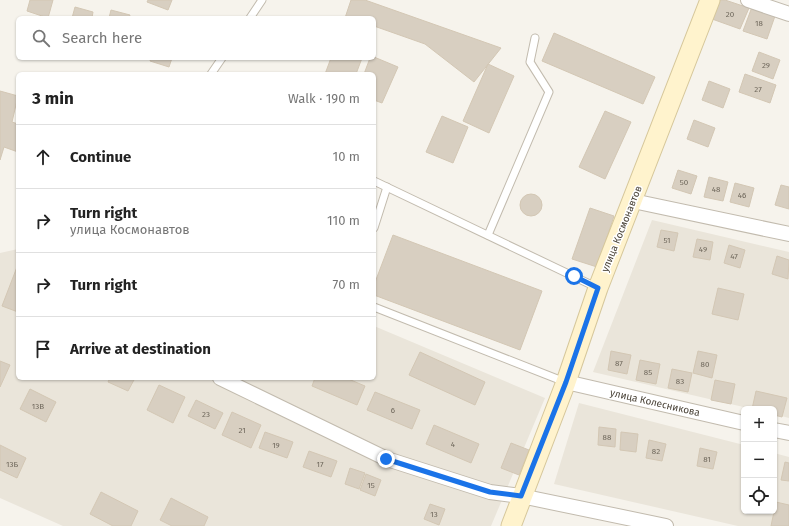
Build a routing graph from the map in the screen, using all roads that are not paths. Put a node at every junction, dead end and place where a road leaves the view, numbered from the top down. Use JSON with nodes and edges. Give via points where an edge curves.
{"nodes":[{"id":1,"x":262,"y":0,"type":"edge"},
{"id":2,"x":710,"y":0,"type":"edge"},
{"id":3,"x":748,"y":0,"type":"edge"},
{"id":4,"x":789,"y":14,"type":"edge"},
{"id":5,"x":251,"y":16,"type":"edge"},
{"id":6,"x":535,"y":38,"type":"dead end"},
{"id":7,"x":221,"y":60,"type":"edge"},
{"id":8,"x":212,"y":72,"type":"edge"},
{"id":9,"x":376,"y":182,"type":"edge"},
{"id":10,"x":387,"y":187,"type":"junction"},
{"id":11,"x":633,"y":201,"type":"junction"},
{"id":12,"x":376,"y":222,"type":"edge"},
{"id":13,"x":789,"y":234,"type":"edge"},
{"id":14,"x":488,"y":235,"type":"junction"},
{"id":15,"x":598,"y":288,"type":"junction"},
{"id":16,"x":376,"y":308,"type":"edge"},
{"id":17,"x":224,"y":380,"type":"edge"},
{"id":18,"x":566,"y":382,"type":"junction"},
{"id":19,"x":741,"y":422,"type":"edge"},
{"id":20,"x":777,"y":431,"type":"edge"},
{"id":21,"x":789,"y":433,"type":"edge"},
{"id":22,"x":521,"y":496,"type":"junction"},
{"id":23,"x":511,"y":526,"type":"edge"},
{"id":24,"x":666,"y":526,"type":"edge"}],
"edges":[{"from":1,"to":5,"type":"lane"},
{"from":2,"to":11,"type":"main road","name":"улица Космонавтов"},
{"from":3,"to":4,"type":"street"},
{"from":6,"to":14,"type":"lane","via":[[530,62],[549,92]]},
{"from":7,"to":8,"type":"lane"},
{"from":9,"to":10,"type":"lane"},
{"from":10,"to":12,"type":"lane"},
{"from":10,"to":14,"type":"lane"},
{"from":11,"to":13,"type":"street"},
{"from":11,"to":15,"type":"main road","name":"улица Космонавтов"},
{"from":14,"to":15,"type":"lane"},
{"from":15,"to":18,"type":"main road","name":"улица Космонавтов"},
{"from":16,"to":18,"type":"lane"},
{"from":17,"to":22,"type":"street","via":[[386,459],[490,492]]},
{"from":18,"to":19,"type":"street","name":"улица Колесникова"},
{"from":18,"to":22,"type":"main road","name":"улица Космонавтов"},
{"from":20,"to":21,"type":"street"},
{"from":22,"to":23,"type":"main road","name":"улица Космонавтов"},
{"from":22,"to":24,"type":"street"}]}
